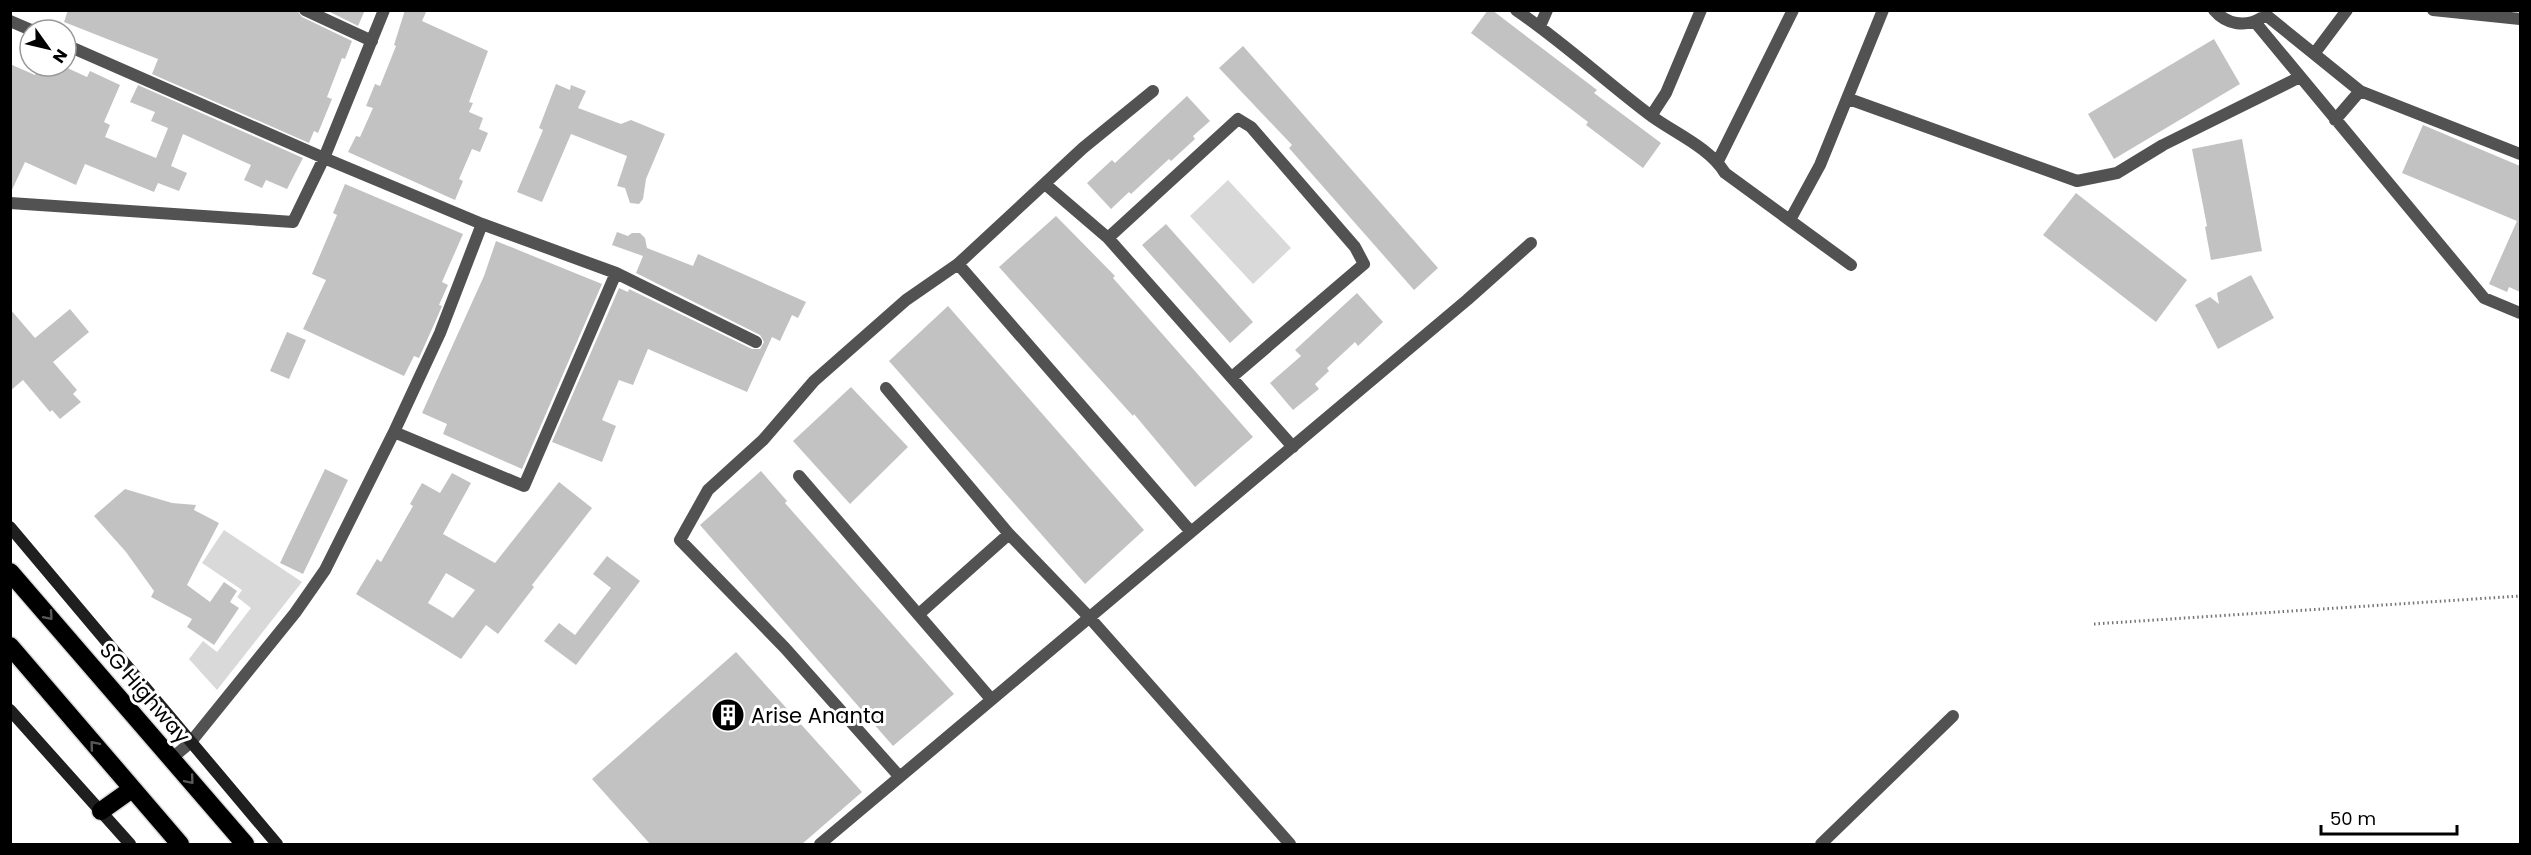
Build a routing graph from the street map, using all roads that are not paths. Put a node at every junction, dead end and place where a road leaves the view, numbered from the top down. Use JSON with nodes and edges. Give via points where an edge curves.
{"nodes":[{"id":1,"x":305,"y":10,"type":"edge"},
{"id":2,"x":384,"y":10,"type":"edge"},
{"id":3,"x":1516,"y":10,"type":"edge"},
{"id":4,"x":1547,"y":10,"type":"edge"},
{"id":5,"x":1701,"y":10,"type":"edge"},
{"id":6,"x":1793,"y":10,"type":"edge"},
{"id":7,"x":1882,"y":10,"type":"edge"},
{"id":8,"x":2214,"y":10,"type":"edge"},
{"id":9,"x":2347,"y":10,"type":"edge"},
{"id":10,"x":2438,"y":11,"type":"edge"},
{"id":11,"x":2264,"y":16,"type":"edge"},
{"id":12,"x":2520,"y":19,"type":"edge"},
{"id":13,"x":1540,"y":26,"type":"junction"},
{"id":14,"x":372,"y":41,"type":"junction"},
{"id":15,"x":78,"y":50,"type":"edge"},
{"id":16,"x":2314,"y":54,"type":"junction"},
{"id":17,"x":2300,"y":77,"type":"junction"},
{"id":18,"x":1153,"y":91,"type":"dead end"},
{"id":19,"x":2360,"y":91,"type":"junction"},
{"id":20,"x":1849,"y":99,"type":"junction"},
{"id":21,"x":1651,"y":116,"type":"junction"},
{"id":22,"x":2335,"y":120,"type":"junction"},
{"id":23,"x":2520,"y":154,"type":"edge"},
{"id":24,"x":324,"y":158,"type":"junction"},
{"id":25,"x":1718,"y":161,"type":"junction"},
{"id":26,"x":1045,"y":184,"type":"junction"},
{"id":27,"x":10,"y":203,"type":"edge"},
{"id":28,"x":1790,"y":220,"type":"junction"},
{"id":29,"x":482,"y":224,"type":"junction"},
{"id":30,"x":1108,"y":238,"type":"junction"},
{"id":31,"x":1532,"y":243,"type":"dead end"},
{"id":32,"x":958,"y":264,"type":"junction"},
{"id":33,"x":1851,"y":266,"type":"dead end"},
{"id":34,"x":616,"y":273,"type":"junction"},
{"id":35,"x":2520,"y":313,"type":"edge"},
{"id":36,"x":756,"y":342,"type":"dead end"},
{"id":37,"x":1232,"y":377,"type":"junction"},
{"id":38,"x":886,"y":388,"type":"dead end"},
{"id":39,"x":394,"y":432,"type":"junction"},
{"id":40,"x":1293,"y":447,"type":"junction"},
{"id":41,"x":799,"y":476,"type":"dead end"},
{"id":42,"x":10,"y":527,"type":"edge"},
{"id":43,"x":1191,"y":532,"type":"junction"},
{"id":44,"x":1009,"y":534,"type":"junction"},
{"id":45,"x":10,"y":572,"type":"edge"},
{"id":46,"x":919,"y":614,"type":"junction"},
{"id":47,"x":1089,"y":617,"type":"junction"},
{"id":48,"x":10,"y":646,"type":"edge"},
{"id":49,"x":991,"y":699,"type":"junction"},
{"id":50,"x":10,"y":710,"type":"edge"},
{"id":51,"x":1953,"y":716,"type":"dead end"},
{"id":52,"x":190,"y":743,"type":"junction"},
{"id":53,"x":172,"y":758,"type":"junction"},
{"id":54,"x":899,"y":776,"type":"junction"},
{"id":55,"x":132,"y":789,"type":"junction"},
{"id":56,"x":101,"y":811,"type":"junction"},
{"id":57,"x":130,"y":844,"type":"edge"},
{"id":58,"x":180,"y":844,"type":"edge"},
{"id":59,"x":245,"y":844,"type":"edge"},
{"id":60,"x":277,"y":844,"type":"edge"},
{"id":61,"x":820,"y":844,"type":"edge"},
{"id":62,"x":1290,"y":844,"type":"edge"},
{"id":63,"x":1821,"y":844,"type":"edge"}],
"edges":[{"from":1,"to":14,"type":"street"},
{"from":2,"to":14,"type":"street"},
{"from":3,"to":13,"type":"street"},
{"from":4,"to":13,"type":"street"},
{"from":5,"to":21,"type":"street","via":[[1666,93]]},
{"from":6,"to":25,"type":"street"},
{"from":7,"to":20,"type":"street"},
{"from":8,"to":11,"type":"street","via":[[2219,17],[2243,24]]},
{"from":9,"to":16,"type":"street"},
{"from":10,"to":12,"type":"street"},
{"from":11,"to":16,"type":"street"},
{"from":11,"to":17,"type":"street"},
{"from":13,"to":21,"type":"street"},
{"from":14,"to":24,"type":"street"},
{"from":15,"to":24,"type":"street"},
{"from":16,"to":19,"type":"street"},
{"from":17,"to":20,"type":"street","via":[[2163,145],[2117,173],[2077,181]]},
{"from":17,"to":22,"type":"street"},
{"from":18,"to":26,"type":"street"},
{"from":19,"to":22,"type":"street"},
{"from":19,"to":23,"type":"street"},
{"from":20,"to":28,"type":"street","via":[[1821,165]]},
{"from":21,"to":25,"type":"street"},
{"from":22,"to":35,"type":"street","via":[[2484,298]]},
{"from":24,"to":27,"type":"street","via":[[293,222]]},
{"from":24,"to":29,"type":"street"},
{"from":25,"to":28,"type":"street","via":[[1725,173]]},
{"from":26,"to":30,"type":"street"},
{"from":26,"to":32,"type":"street"},
{"from":28,"to":33,"type":"street"},
{"from":29,"to":34,"type":"street"},
{"from":29,"to":39,"type":"street","via":[[440,333]]},
{"from":30,"to":37,"type":"street"},
{"from":30,"to":37,"type":"street","via":[[1238,119],[1251,127],[1355,247],[1364,264]]},
{"from":31,"to":40,"type":"street"},
{"from":32,"to":43,"type":"street"},
{"from":32,"to":54,"type":"street","via":[[906,300],[814,381],[763,440],[708,490],[680,540],[785,648]]},
{"from":34,"to":36,"type":"street"},
{"from":34,"to":39,"type":"street","via":[[524,486]]},
{"from":37,"to":40,"type":"street"},
{"from":38,"to":44,"type":"street"},
{"from":39,"to":52,"type":"street","via":[[325,570]]},
{"from":40,"to":43,"type":"street"},
{"from":41,"to":46,"type":"street"},
{"from":42,"to":52,"type":"street"},
{"from":43,"to":47,"type":"street"},
{"from":44,"to":46,"type":"street"},
{"from":44,"to":47,"type":"street"},
{"from":45,"to":53,"type":"highway","name":"SG Highway","one_way":true},
{"from":46,"to":49,"type":"street"},
{"from":47,"to":49,"type":"street"},
{"from":47,"to":62,"type":"street"},
{"from":55,"to":48,"type":"highway","one_way":true},
{"from":49,"to":54,"type":"street"},
{"from":50,"to":56,"type":"street"},
{"from":51,"to":63,"type":"street"},
{"from":52,"to":53,"type":"street"},
{"from":52,"to":60,"type":"street"},
{"from":53,"to":59,"type":"highway","name":"SG Highway","one_way":true},
{"from":54,"to":61,"type":"street"},
{"from":55,"to":56,"type":"highway"},
{"from":55,"to":58,"type":"highway"},
{"from":56,"to":57,"type":"street"}]}
